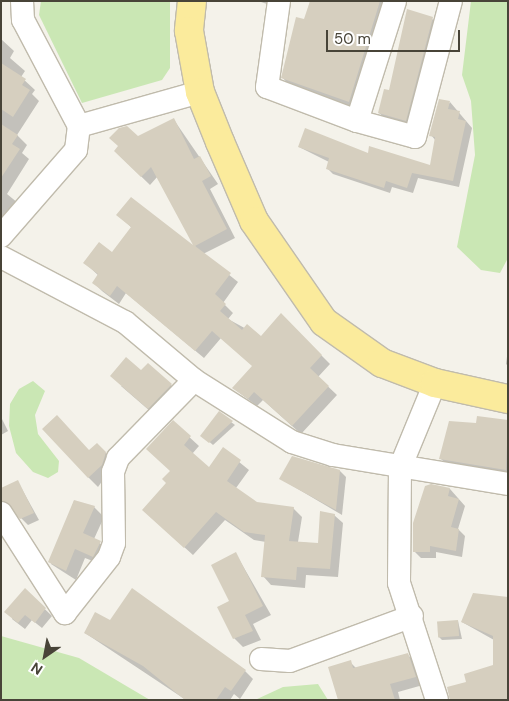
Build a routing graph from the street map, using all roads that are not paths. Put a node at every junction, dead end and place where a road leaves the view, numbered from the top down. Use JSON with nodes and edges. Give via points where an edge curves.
{"nodes":[{"id":1,"x":22,"y":1,"type":"edge"},
{"id":2,"x":192,"y":1,"type":"edge"},
{"id":3,"x":280,"y":1,"type":"edge"},
{"id":4,"x":395,"y":1,"type":"edge"},
{"id":5,"x":451,"y":1,"type":"edge"},
{"id":6,"x":200,"y":92,"type":"junction"},
{"id":7,"x":357,"y":121,"type":"junction"},
{"id":8,"x":78,"y":126,"type":"junction"},
{"id":9,"x":1,"y":236,"type":"edge"},
{"id":10,"x":1,"y":257,"type":"edge"},
{"id":11,"x":194,"y":380,"type":"junction"},
{"id":12,"x":435,"y":382,"type":"junction"},
{"id":13,"x":508,"y":399,"type":"edge"},
{"id":14,"x":400,"y":468,"type":"junction"},
{"id":15,"x":508,"y":484,"type":"edge"},
{"id":16,"x":1,"y":513,"type":"edge"},
{"id":17,"x":412,"y":616,"type":"junction"},
{"id":18,"x":262,"y":659,"type":"dead end"},
{"id":19,"x":437,"y":700,"type":"edge"}],
"edges":[{"from":1,"to":8,"type":"street","via":[[23,20]]},
{"from":2,"to":6,"type":"main road","via":[[189,31]]},
{"from":3,"to":7,"type":"street","via":[[266,87]]},
{"from":4,"to":7,"type":"street"},
{"from":5,"to":7,"type":"street","via":[[415,137]]},
{"from":6,"to":8,"type":"street"},
{"from":6,"to":12,"type":"main road","via":[[254,221],[324,322],[382,363]]},
{"from":8,"to":9,"type":"street","via":[[76,150]]},
{"from":10,"to":11,"type":"street","via":[[125,322]]},
{"from":11,"to":14,"type":"street","via":[[292,442]]},
{"from":11,"to":16,"type":"street","via":[[118,458],[113,472],[114,543],[109,557],[65,613]]},
{"from":12,"to":13,"type":"main road"},
{"from":12,"to":14,"type":"street"},
{"from":14,"to":15,"type":"street"},
{"from":14,"to":17,"type":"street","via":[[399,583]]},
{"from":17,"to":18,"type":"street","via":[[290,661]]},
{"from":17,"to":19,"type":"street"}]}
